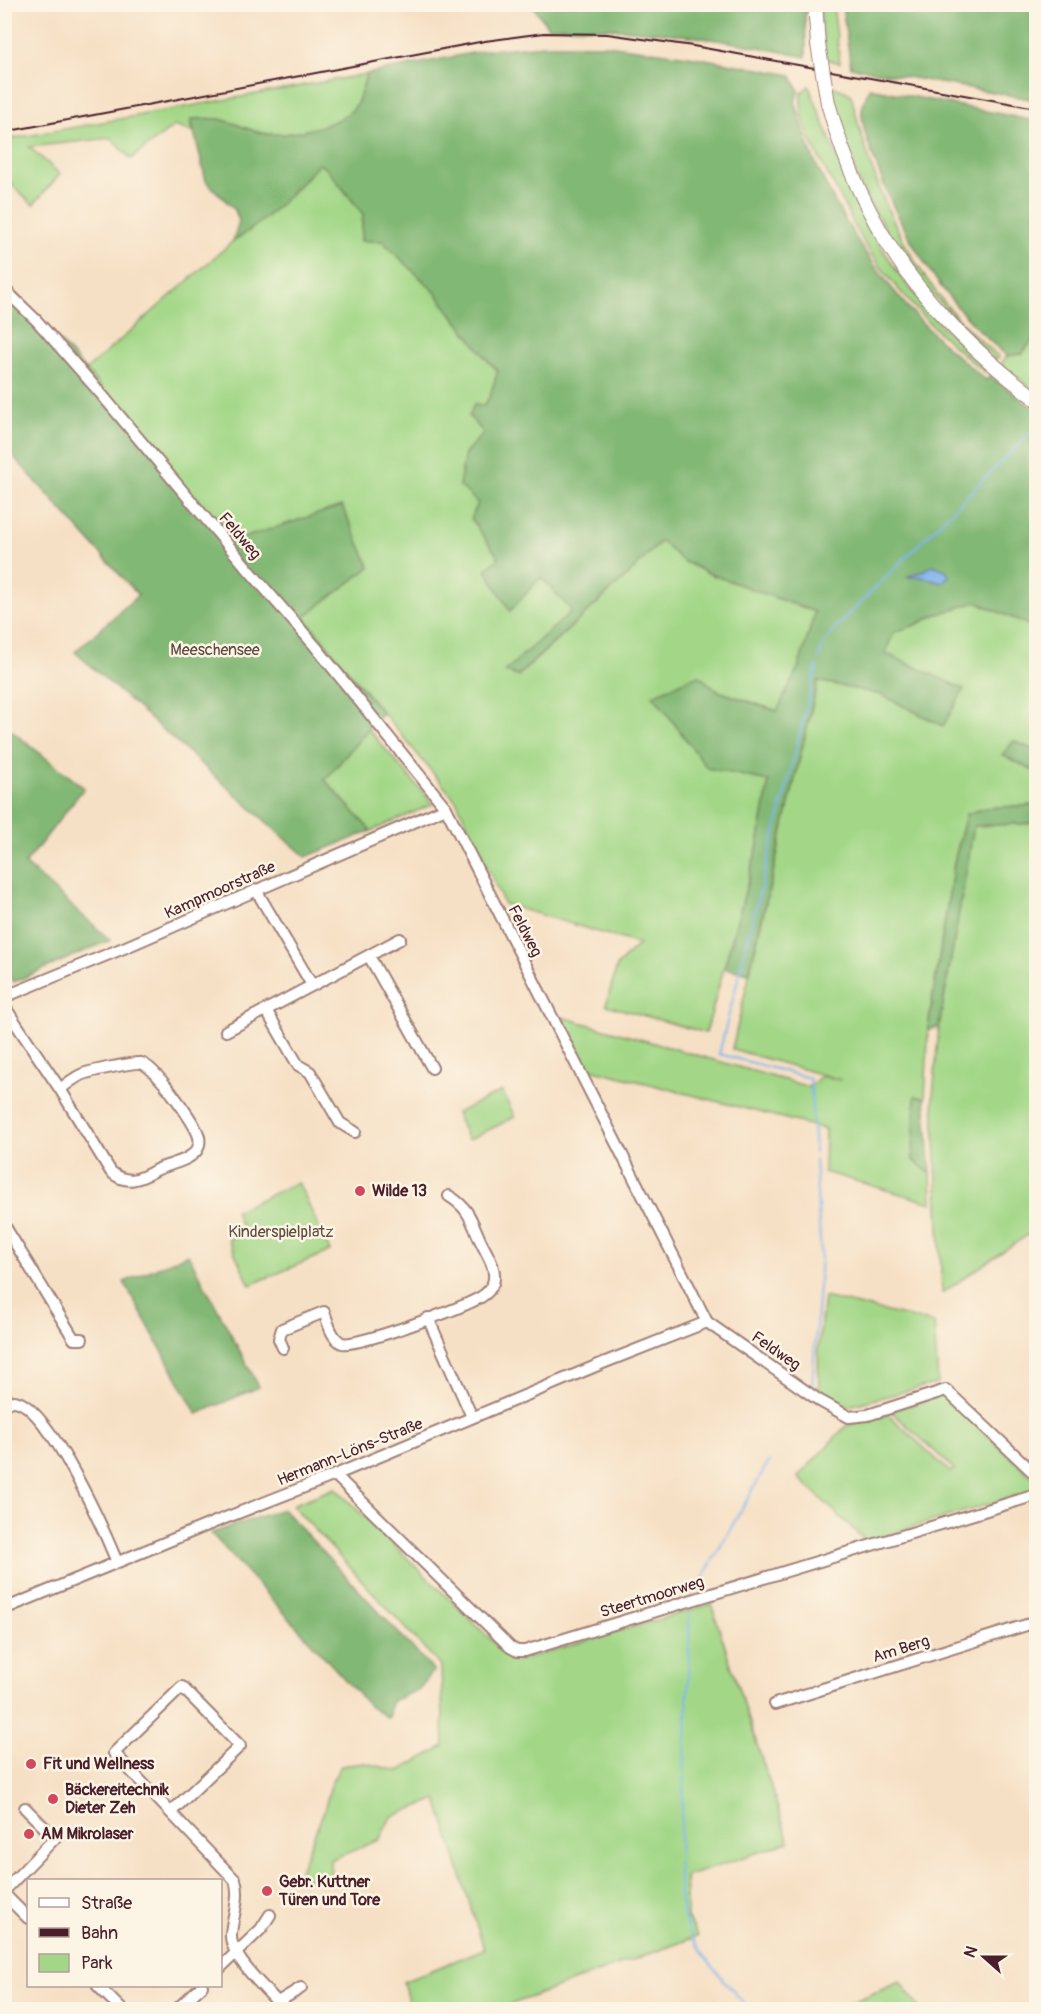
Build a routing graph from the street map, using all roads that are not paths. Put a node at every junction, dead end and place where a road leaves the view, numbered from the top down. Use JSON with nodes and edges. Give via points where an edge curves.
{"nodes":[{"id":1,"x":815,"y":4,"type":"edge"},
{"id":2,"x":4,"y":289,"type":"edge"},
{"id":3,"x":1036,"y":399,"type":"edge"},
{"id":4,"x":447,"y":808,"type":"junction"},
{"id":5,"x":256,"y":890,"type":"junction"},
{"id":6,"x":400,"y":939,"type":"dead end"},
{"id":7,"x":369,"y":956,"type":"junction"},
{"id":8,"x":312,"y":985,"type":"junction"},
{"id":9,"x":4,"y":997,"type":"edge"},
{"id":10,"x":4,"y":1006,"type":"edge"},
{"id":11,"x":266,"y":1010,"type":"junction"},
{"id":12,"x":226,"y":1031,"type":"dead end"},
{"id":13,"x":432,"y":1068,"type":"dead end"},
{"id":14,"x":60,"y":1089,"type":"junction"},
{"id":15,"x":355,"y":1132,"type":"dead end"},
{"id":16,"x":450,"y":1196,"type":"dead end"},
{"id":17,"x":4,"y":1225,"type":"edge"},
{"id":18,"x":16,"y":1244,"type":"junction"},
{"id":19,"x":4,"y":1249,"type":"edge"},
{"id":20,"x":428,"y":1318,"type":"junction"},
{"id":21,"x":707,"y":1322,"type":"junction"},
{"id":22,"x":82,"y":1339,"type":"dead end"},
{"id":23,"x":283,"y":1348,"type":"dead end"},
{"id":24,"x":4,"y":1404,"type":"edge"},
{"id":25,"x":472,"y":1417,"type":"junction"},
{"id":26,"x":335,"y":1475,"type":"junction"},
{"id":27,"x":1036,"y":1475,"type":"edge"},
{"id":28,"x":1036,"y":1495,"type":"edge"},
{"id":29,"x":117,"y":1562,"type":"junction"},
{"id":30,"x":4,"y":1609,"type":"edge"},
{"id":31,"x":1036,"y":1622,"type":"edge"},
{"id":32,"x":775,"y":1704,"type":"dead end"},
{"id":33,"x":25,"y":1808,"type":"dead end"},
{"id":34,"x":171,"y":1812,"type":"junction"},
{"id":35,"x":4,"y":1893,"type":"edge"},
{"id":36,"x":270,"y":1915,"type":"dead end"},
{"id":37,"x":27,"y":1917,"type":"edge"},
{"id":38,"x":236,"y":1954,"type":"junction"},
{"id":39,"x":222,"y":1966,"type":"edge"},
{"id":40,"x":99,"y":1987,"type":"edge"},
{"id":41,"x":201,"y":1987,"type":"edge"},
{"id":42,"x":301,"y":1988,"type":"dead end"},
{"id":43,"x":282,"y":2006,"type":"edge"},
{"id":44,"x":122,"y":2010,"type":"edge"},
{"id":45,"x":176,"y":2010,"type":"edge"}],
"edges":[{"from":1,"to":3,"type":"main road","bridge":true,"via":[[828,103],[842,152],[878,228],[925,297],[970,346]]},
{"from":2,"to":4,"type":"street","name":"Feldweg","via":[[102,394]]},
{"from":4,"to":5,"type":"street","name":"Kampmoorstraße"},
{"from":4,"to":21,"type":"street","name":"Feldweg"},
{"from":5,"to":8,"type":"street"},
{"from":5,"to":9,"type":"street","name":"Kampmoorstraße"},
{"from":6,"to":7,"type":"street"},
{"from":7,"to":8,"type":"street"},
{"from":7,"to":13,"type":"street"},
{"from":8,"to":11,"type":"street"},
{"from":10,"to":14,"type":"street"},
{"from":11,"to":12,"type":"street"},
{"from":11,"to":15,"type":"street","via":[[298,1065],[310,1072],[340,1123]]},
{"from":14,"to":14,"type":"street","via":[[119,1179],[142,1179],[198,1149],[200,1139],[186,1114],[157,1074],[140,1063],[81,1074]]},
{"from":16,"to":20,"type":"street","via":[[463,1204],[492,1265],[493,1282],[481,1297]]},
{"from":17,"to":18,"type":"street"},
{"from":18,"to":19,"type":"street"},
{"from":18,"to":22,"type":"street","via":[[74,1339]]},
{"from":20,"to":23,"type":"street","via":[[343,1344],[334,1338],[324,1312],[282,1329],[279,1339]]},
{"from":20,"to":25,"type":"street"},
{"from":21,"to":25,"type":"street","name":"Hermann-Löns-Straße"},
{"from":21,"to":27,"type":"street","name":"Feldweg","via":[[849,1417],[868,1415],[946,1390]]},
{"from":24,"to":29,"type":"street","via":[[21,1403],[43,1424],[79,1479]]},
{"from":25,"to":26,"type":"street","name":"Hermann-Löns-Straße"},
{"from":26,"to":28,"type":"street","name":"Steertmoorweg","via":[[510,1647],[525,1652]]},
{"from":26,"to":29,"type":"street","name":"Hermann-Löns-Straße"},
{"from":29,"to":30,"type":"street","name":"Hermann-Löns-Straße"},
{"from":31,"to":32,"type":"street","name":"Am Berg"},
{"from":33,"to":35,"type":"street","via":[[55,1838]]},
{"from":34,"to":34,"type":"street","via":[[114,1753],[182,1687],[240,1746]]},
{"from":34,"to":38,"type":"street","via":[[235,1880],[239,1890],[231,1938]]},
{"from":35,"to":37,"type":"street"},
{"from":36,"to":38,"type":"street"},
{"from":38,"to":39,"type":"street"},
{"from":38,"to":43,"type":"street"},
{"from":40,"to":44,"type":"street"},
{"from":41,"to":45,"type":"street"},
{"from":42,"to":43,"type":"street"}]}
